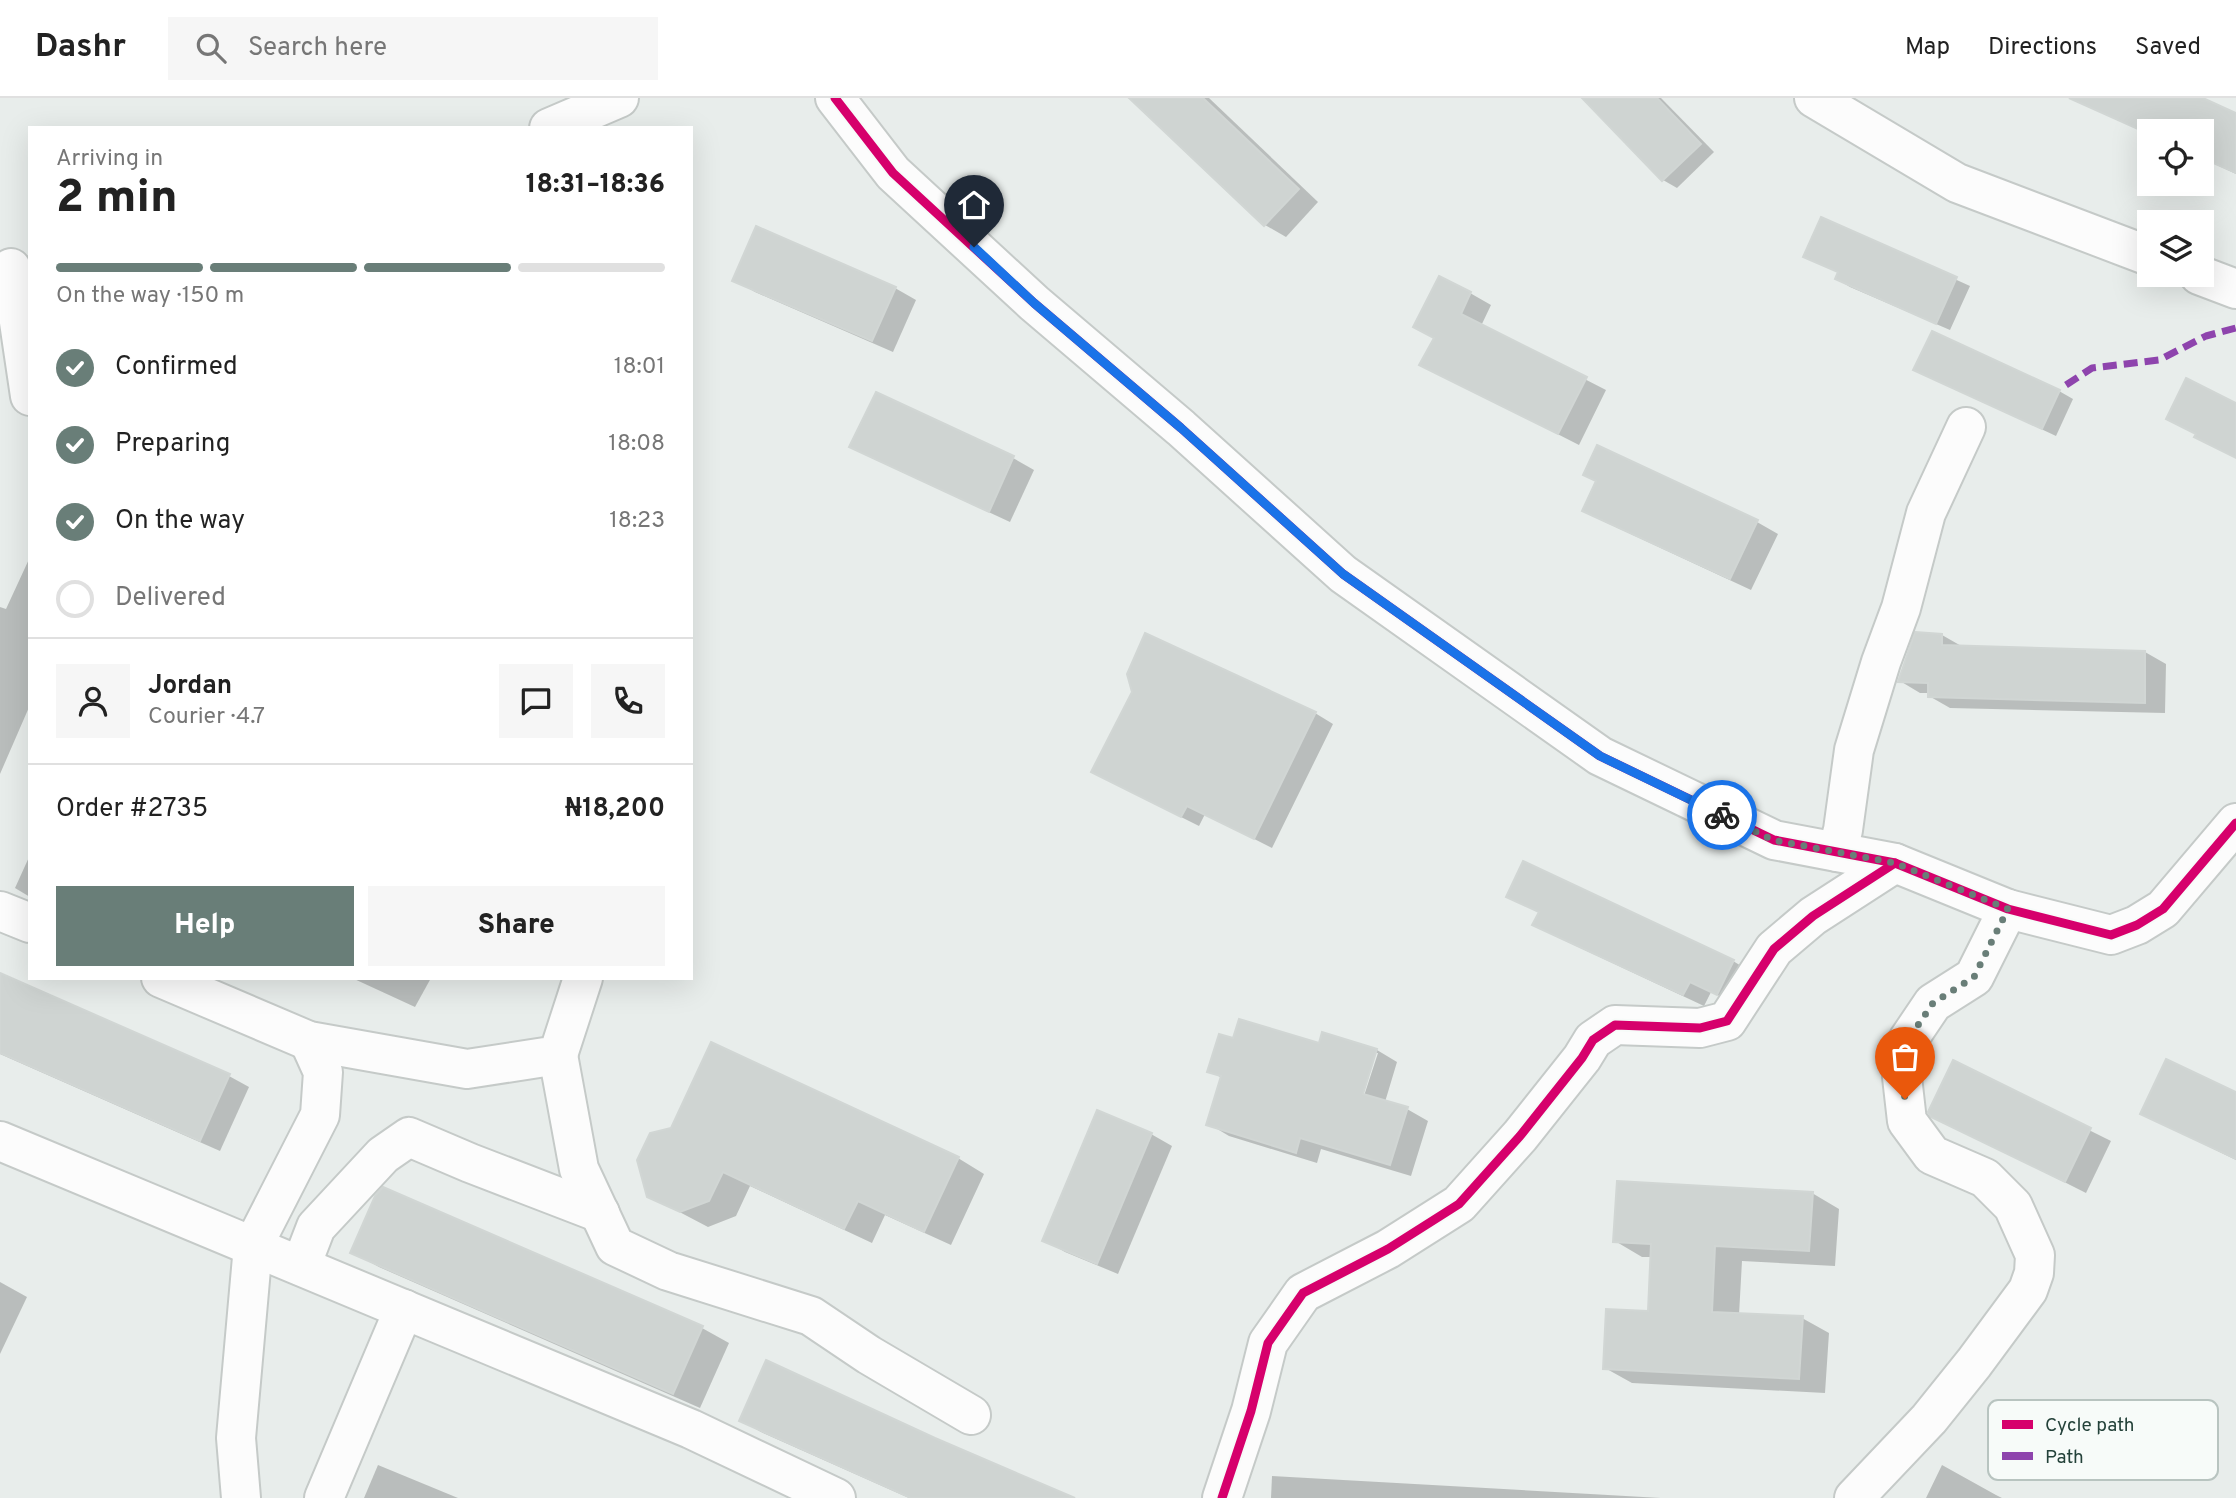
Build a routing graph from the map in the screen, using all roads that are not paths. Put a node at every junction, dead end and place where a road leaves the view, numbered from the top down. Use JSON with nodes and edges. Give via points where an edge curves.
{"nodes":[{"id":1,"x":619,"y":98,"type":"edge"},
{"id":2,"x":835,"y":98,"type":"edge"},
{"id":3,"x":1814,"y":98,"type":"edge"},
{"id":4,"x":555,"y":126,"type":"edge"},
{"id":5,"x":2137,"y":251,"type":"edge"},
{"id":6,"x":14,"y":267,"type":"edge"},
{"id":7,"x":2214,"y":281,"type":"edge"},
{"id":8,"x":2236,"y":289,"type":"edge"},
{"id":9,"x":28,"y":379,"type":"edge"},
{"id":10,"x":1966,"y":427,"type":"dead end"},
{"id":11,"x":2236,"y":822,"type":"edge"},
{"id":12,"x":1837,"y":852,"type":"junction"},
{"id":13,"x":1895,"y":863,"type":"junction"},
{"id":14,"x":2008,"y":909,"type":"junction"},
{"id":15,"x":0,"y":911,"type":"edge"},
{"id":16,"x":28,"y":922,"type":"edge"},
{"id":17,"x":165,"y":980,"type":"edge"},
{"id":18,"x":582,"y":980,"type":"edge"},
{"id":19,"x":309,"y":1041,"type":"junction"},
{"id":20,"x":558,"y":1055,"type":"junction"},
{"id":21,"x":0,"y":1141,"type":"edge"},
{"id":22,"x":600,"y":1213,"type":"junction"},
{"id":23,"x":253,"y":1247,"type":"junction"},
{"id":24,"x":301,"y":1266,"type":"junction"},
{"id":25,"x":404,"y":1309,"type":"junction"},
{"id":26,"x":971,"y":1415,"type":"dead end"},
{"id":27,"x":241,"y":1498,"type":"edge"},
{"id":28,"x":324,"y":1498,"type":"edge"},
{"id":29,"x":836,"y":1498,"type":"edge"},
{"id":30,"x":1222,"y":1498,"type":"edge"},
{"id":31,"x":1854,"y":1498,"type":"edge"}],
"edges":[{"from":1,"to":4,"type":"street"},
{"from":2,"to":12,"type":"street","via":[[893,173],[1343,574],[1600,756],[1773,840]]},
{"from":3,"to":5,"type":"street","via":[[1957,183]]},
{"from":6,"to":9,"type":"street"},
{"from":7,"to":8,"type":"street"},
{"from":10,"to":12,"type":"street","via":[[1926,513],[1901,608],[1854,750]]},
{"from":11,"to":14,"type":"street","via":[[2163,909],[2111,935]]},
{"from":12,"to":13,"type":"street"},
{"from":13,"to":14,"type":"street"},
{"from":13,"to":30,"type":"street","via":[[1812,916],[1774,949],[1727,1021],[1700,1028],[1615,1025],[1593,1040],[1520,1136],[1459,1204],[1388,1249],[1303,1293],[1268,1343]]},
{"from":14,"to":31,"type":"street","via":[[1974,977],[1933,1003],[1908,1040],[1902,1077],[1907,1121],[1932,1155],[1985,1178],[2013,1206],[2035,1255],[2034,1273],[2028,1290],[1974,1363],[1929,1419]]},
{"from":15,"to":16,"type":"street"},
{"from":17,"to":19,"type":"street"},
{"from":18,"to":20,"type":"street"},
{"from":19,"to":20,"type":"street","via":[[467,1069]]},
{"from":19,"to":23,"type":"street","via":[[323,1072],[320,1115]]},
{"from":20,"to":22,"type":"street","via":[[579,1169]]},
{"from":21,"to":23,"type":"street"},
{"from":22,"to":24,"type":"street","via":[[409,1137],[383,1156],[316,1227]]},
{"from":22,"to":26,"type":"street","via":[[615,1247],[668,1271],[811,1316]]},
{"from":23,"to":24,"type":"street"},
{"from":23,"to":27,"type":"street","via":[[236,1438]]},
{"from":24,"to":25,"type":"street"},
{"from":25,"to":28,"type":"street"},
{"from":25,"to":29,"type":"street","via":[[691,1429]]}]}
